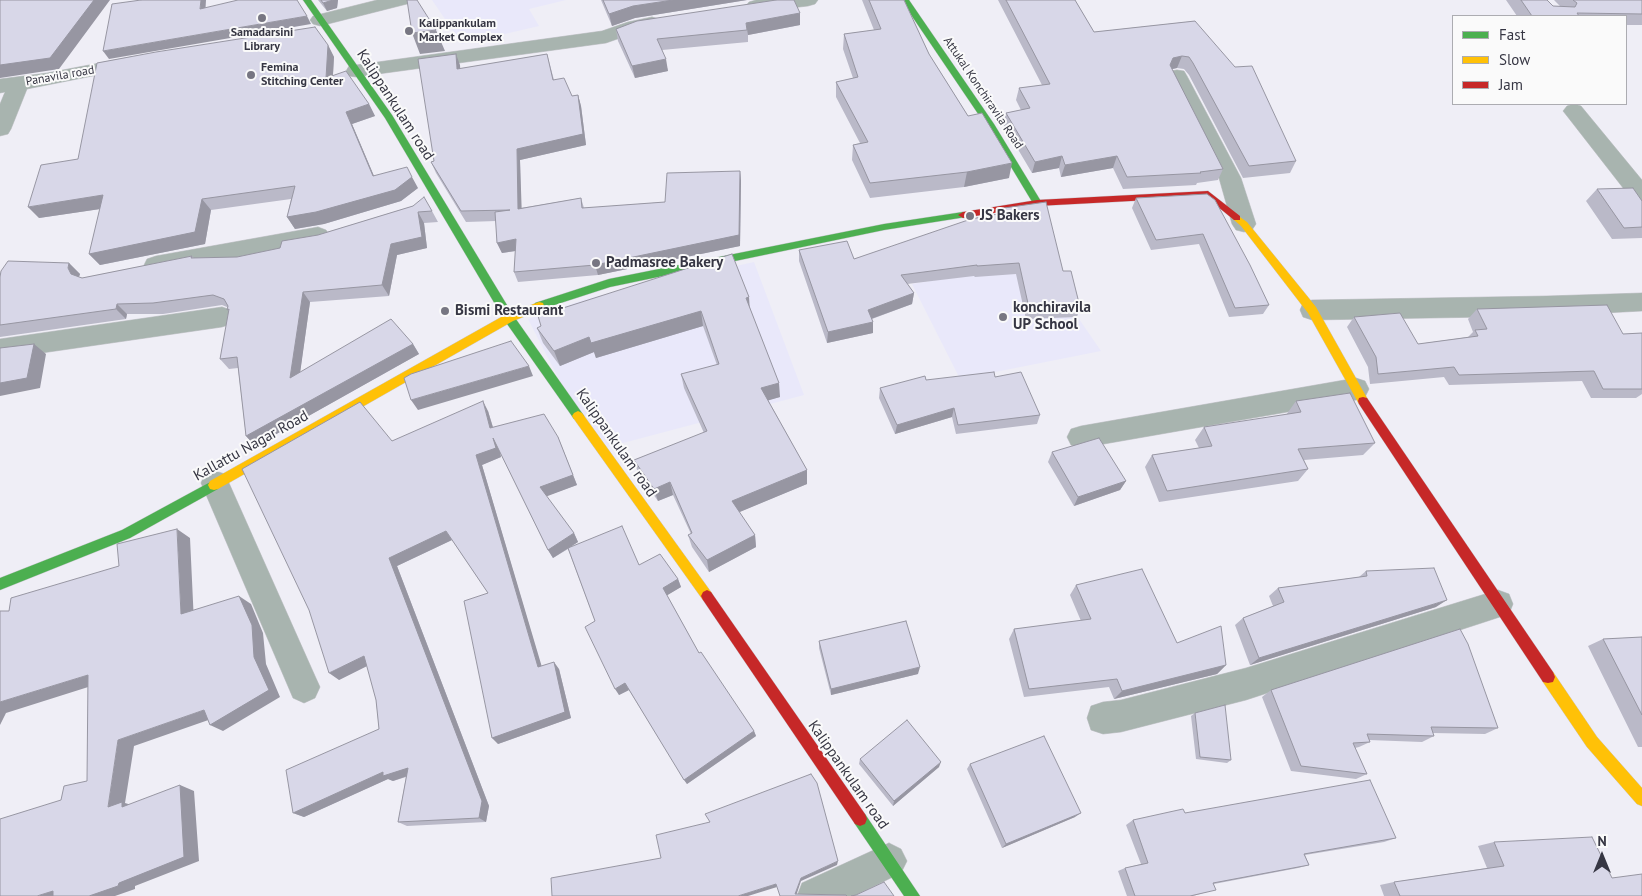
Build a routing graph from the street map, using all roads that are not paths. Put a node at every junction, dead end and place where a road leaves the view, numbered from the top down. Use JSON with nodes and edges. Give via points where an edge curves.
{"nodes":[{"id":1,"x":307,"y":0,"type":"edge"},
{"id":2,"x":400,"y":0,"type":"edge"},
{"id":3,"x":808,"y":0,"type":"edge"},
{"id":4,"x":905,"y":0,"type":"edge"},
{"id":5,"x":736,"y":9,"type":"edge"},
{"id":6,"x":672,"y":20,"type":"edge"},
{"id":7,"x":319,"y":27,"type":"junction"},
{"id":8,"x":154,"y":58,"type":"edge"},
{"id":9,"x":356,"y":71,"type":"junction"},
{"id":10,"x":1177,"y":76,"type":"edge"},
{"id":11,"x":10,"y":84,"type":"edge"},
{"id":12,"x":1574,"y":112,"type":"dead end"},
{"id":13,"x":0,"y":129,"type":"edge"},
{"id":14,"x":1642,"y":196,"type":"edge"},
{"id":15,"x":1037,"y":203,"type":"junction"},
{"id":16,"x":1244,"y":224,"type":"junction"},
{"id":17,"x":341,"y":230,"type":"edge"},
{"id":18,"x":139,"y":268,"type":"edge"},
{"id":19,"x":1642,"y":302,"type":"edge"},
{"id":20,"x":1312,"y":310,"type":"junction"},
{"id":21,"x":222,"y":317,"type":"dead end"},
{"id":22,"x":509,"y":318,"type":"junction"},
{"id":23,"x":0,"y":349,"type":"edge"},
{"id":24,"x":1356,"y":389,"type":"junction"},
{"id":25,"x":1081,"y":437,"type":"dead end"},
{"id":26,"x":215,"y":484,"type":"junction"},
{"id":27,"x":0,"y":584,"type":"edge"},
{"id":28,"x":1498,"y":604,"type":"junction"},
{"id":29,"x":304,"y":687,"type":"dead end"},
{"id":30,"x":1103,"y":718,"type":"dead end"},
{"id":31,"x":1642,"y":799,"type":"edge"},
{"id":32,"x":889,"y":861,"type":"junction"},
{"id":33,"x":814,"y":896,"type":"edge"},
{"id":34,"x":913,"y":896,"type":"edge"}],
"edges":[{"from":1,"to":7,"type":"street","name":"Kalippankulam road"},
{"from":2,"to":7,"type":"street"},
{"from":3,"to":5,"type":"street"},
{"from":4,"to":15,"type":"street","name":"Attukal Konchiravila Road","via":[[991,126]]},
{"from":6,"to":9,"type":"street","via":[[635,26],[606,37]]},
{"from":7,"to":9,"type":"street","name":"Kalippankulam road"},
{"from":8,"to":11,"type":"street","name":"Panavila road","via":[[47,80]]},
{"from":9,"to":22,"type":"street","name":"Kalippankulam road","via":[[389,117],[425,198]]},
{"from":10,"to":16,"type":"street","via":[[1230,178]]},
{"from":11,"to":13,"type":"street"},
{"from":12,"to":14,"type":"street"},
{"from":15,"to":16,"type":"street","name":"Kallattu Nagar Road","via":[[1208,194]]},
{"from":15,"to":22,"type":"street","name":"Kallattu Nagar Road","via":[[884,227],[609,283]]},
{"from":16,"to":20,"type":"street","name":"Kallattu Nagar Road"},
{"from":17,"to":18,"type":"street"},
{"from":19,"to":20,"type":"street"},
{"from":20,"to":24,"type":"street","name":"Kallattu Nagar Road"},
{"from":21,"to":23,"type":"street"},
{"from":22,"to":26,"type":"street","name":"Kallattu Nagar Road"},
{"from":22,"to":32,"type":"street","name":"Kalippankulam road","via":[[725,622]]},
{"from":24,"to":25,"type":"street"},
{"from":24,"to":28,"type":"street","name":"Kallattu Nagar Road","via":[[1368,413]]},
{"from":26,"to":27,"type":"street","name":"Kallattu Nagar Road","via":[[126,534]]},
{"from":26,"to":29,"type":"street"},
{"from":28,"to":30,"type":"street","via":[[1246,684]]},
{"from":28,"to":31,"type":"street","name":"Kallattu Nagar Road","via":[[1592,742]]},
{"from":32,"to":33,"type":"street"},
{"from":32,"to":34,"type":"street","name":"Kalippankulam road"}]}
